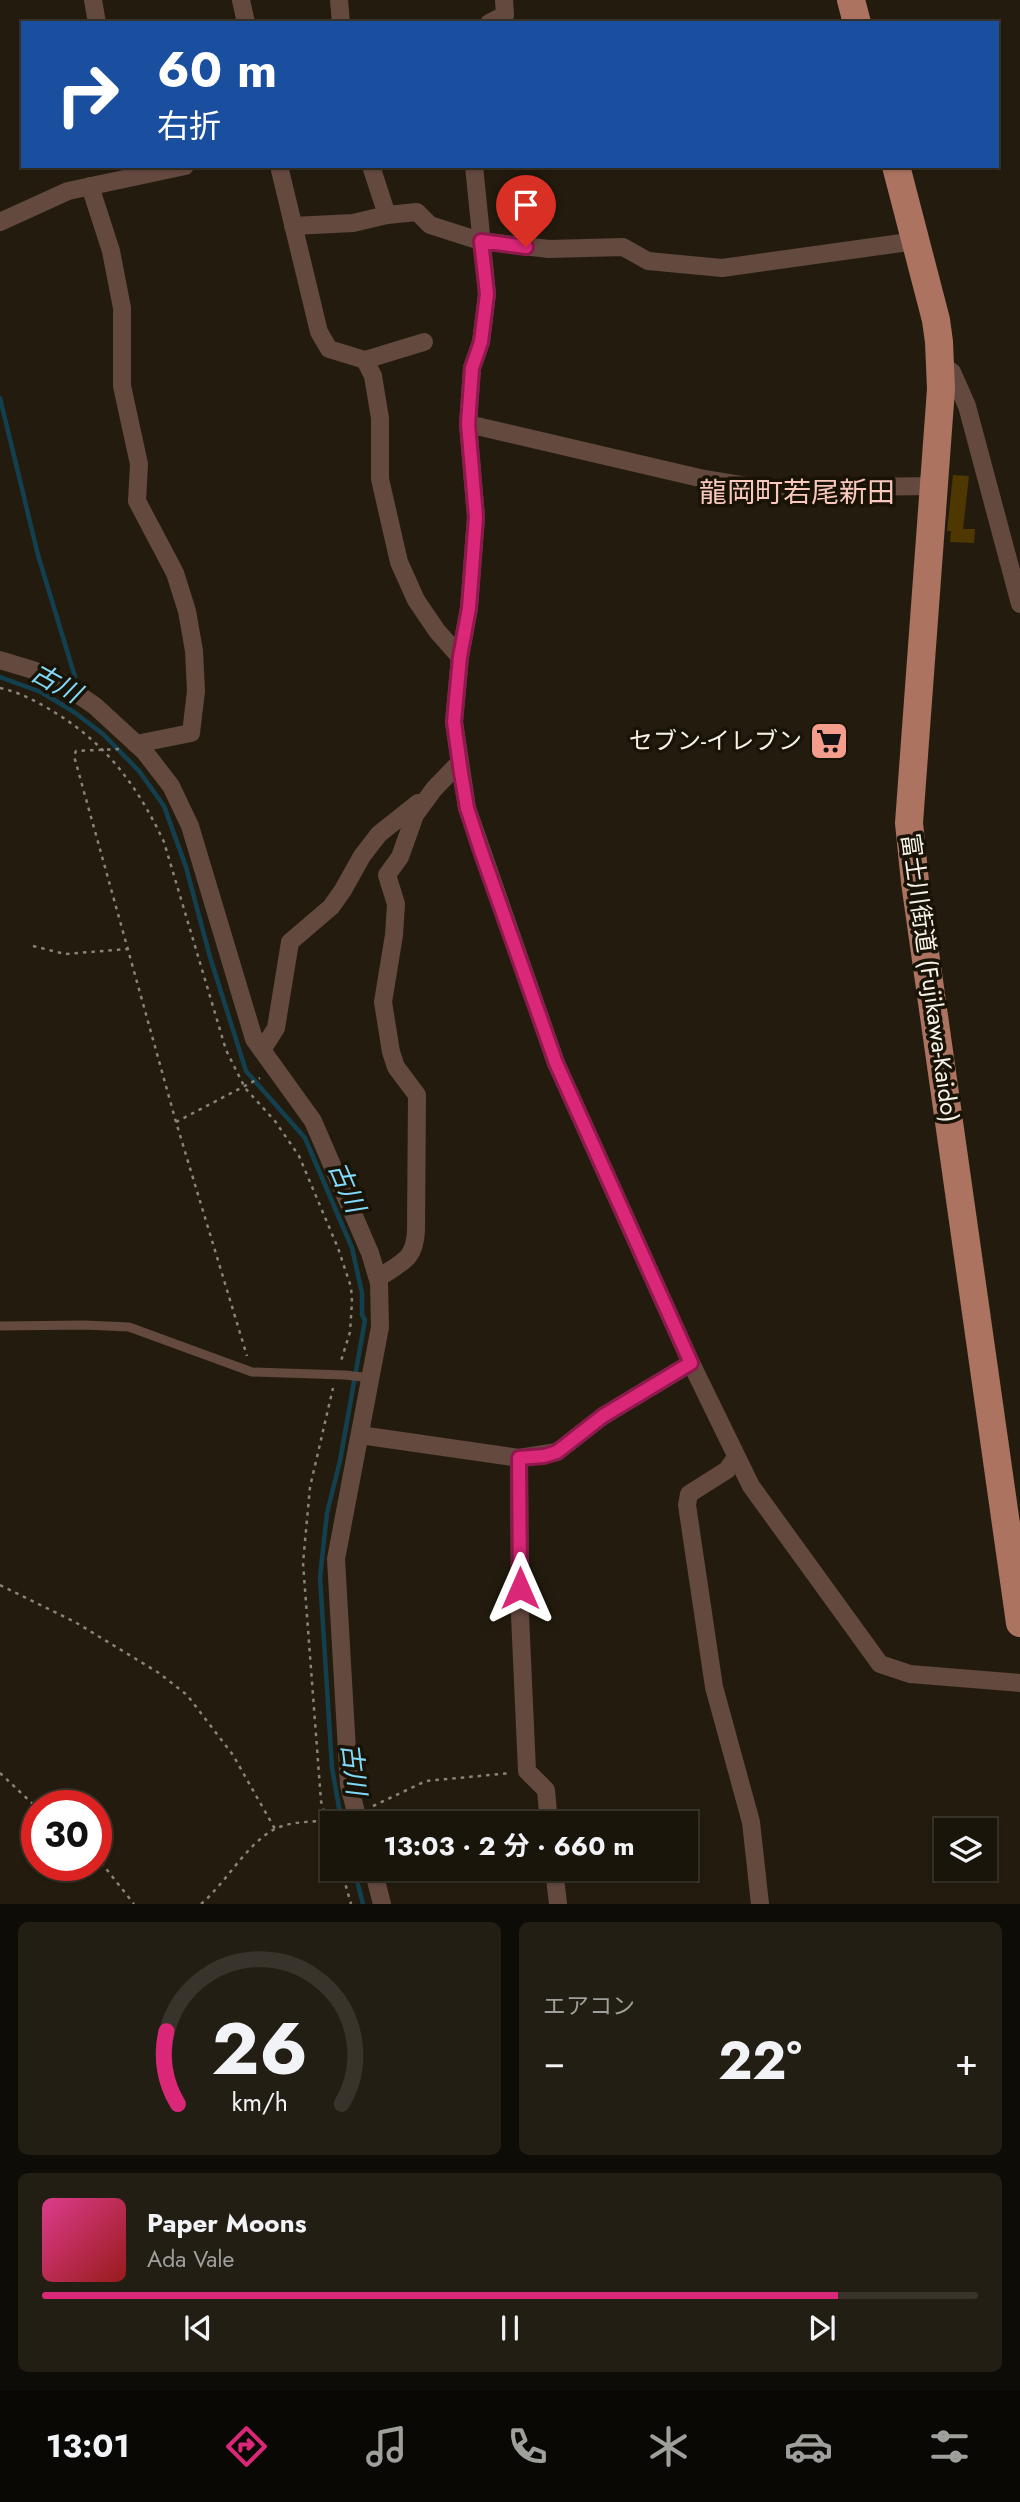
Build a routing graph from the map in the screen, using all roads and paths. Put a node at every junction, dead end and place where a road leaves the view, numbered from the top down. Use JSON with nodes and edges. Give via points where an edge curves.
{"nodes":[{"id":1,"x":93,"y":0,"type":"edge"},
{"id":2,"x":241,"y":0,"type":"edge"},
{"id":3,"x":339,"y":0,"type":"edge"},
{"id":4,"x":504,"y":0,"type":"edge"},
{"id":5,"x":851,"y":0,"type":"edge"},
{"id":6,"x":97,"y":21,"type":"edge"},
{"id":7,"x":246,"y":21,"type":"edge"},
{"id":8,"x":341,"y":21,"type":"edge"},
{"id":9,"x":493,"y":21,"type":"edge"},
{"id":10,"x":856,"y":21,"type":"edge"},
{"id":11,"x":167,"y":168,"type":"edge"},
{"id":12,"x":279,"y":168,"type":"edge"},
{"id":13,"x":372,"y":168,"type":"edge"},
{"id":14,"x":474,"y":168,"type":"edge"},
{"id":15,"x":897,"y":168,"type":"edge"},
{"id":16,"x":120,"y":173,"type":"edge"},
{"id":17,"x":90,"y":186,"type":"junction"},
{"id":18,"x":387,"y":215,"type":"junction"},
{"id":19,"x":0,"y":222,"type":"edge"},
{"id":20,"x":293,"y":226,"type":"junction"},
{"id":21,"x":481,"y":241,"type":"junction"},
{"id":22,"x":916,"y":241,"type":"junction"},
{"id":23,"x":424,"y":342,"type":"dead end"},
{"id":24,"x":365,"y":360,"type":"junction"},
{"id":25,"x":940,"y":365,"type":"junction"},
{"id":26,"x":468,"y":424,"type":"junction"},
{"id":27,"x":935,"y":486,"type":"junction"},
{"id":28,"x":1020,"y":604,"type":"edge"},
{"id":29,"x":460,"y":657,"type":"junction"},
{"id":30,"x":0,"y":660,"type":"edge"},
{"id":31,"x":0,"y":688,"type":"edge"},
{"id":32,"x":136,"y":744,"type":"junction"},
{"id":33,"x":106,"y":751,"type":"junction"},
{"id":34,"x":113,"y":751,"type":"dead end"},
{"id":35,"x":459,"y":763,"type":"junction"},
{"id":36,"x":434,"y":789,"type":"junction"},
{"id":37,"x":33,"y":946,"type":"dead end"},
{"id":38,"x":128,"y":949,"type":"junction"},
{"id":39,"x":261,"y":1050,"type":"junction"},
{"id":40,"x":266,"y":1074,"type":"dead end"},
{"id":41,"x":244,"y":1087,"type":"junction"},
{"id":42,"x":176,"y":1122,"type":"junction"},
{"id":43,"x":383,"y":1275,"type":"dead end"},
{"id":44,"x":0,"y":1326,"type":"edge"},
{"id":45,"x":691,"y":1363,"type":"junction"},
{"id":46,"x":252,"y":1372,"type":"junction"},
{"id":47,"x":341,"y":1375,"type":"junction"},
{"id":48,"x":368,"y":1378,"type":"junction"},
{"id":49,"x":360,"y":1435,"type":"junction"},
{"id":50,"x":736,"y":1457,"type":"junction"},
{"id":51,"x":519,"y":1458,"type":"junction"},
{"id":52,"x":0,"y":1585,"type":"edge"},
{"id":53,"x":1020,"y":1623,"type":"edge"},
{"id":54,"x":1020,"y":1684,"type":"edge"},
{"id":55,"x":527,"y":1771,"type":"junction"},
{"id":56,"x":0,"y":1773,"type":"edge"},
{"id":57,"x":21,"y":1793,"type":"edge"},
{"id":58,"x":324,"y":1811,"type":"edge"},
{"id":59,"x":361,"y":1811,"type":"edge"},
{"id":60,"x":372,"y":1811,"type":"edge"},
{"id":61,"x":548,"y":1811,"type":"edge"},
{"id":62,"x":320,"y":1822,"type":"edge"},
{"id":63,"x":275,"y":1829,"type":"junction"},
{"id":64,"x":112,"y":1876,"type":"edge"},
{"id":65,"x":345,"y":1881,"type":"edge"},
{"id":66,"x":376,"y":1881,"type":"edge"},
{"id":67,"x":555,"y":1881,"type":"edge"},
{"id":68,"x":134,"y":1903,"type":"edge"},
{"id":69,"x":201,"y":1903,"type":"edge"},
{"id":70,"x":351,"y":1903,"type":"edge"},
{"id":71,"x":382,"y":1903,"type":"edge"},
{"id":72,"x":558,"y":1903,"type":"edge"},
{"id":73,"x":760,"y":1903,"type":"edge"}],
"edges":[{"from":1,"to":6,"type":"street"},
{"from":2,"to":7,"type":"street"},
{"from":3,"to":8,"type":"street"},
{"from":4,"to":9,"type":"street","via":[[505,15]]},
{"from":5,"to":10,"type":"main road"},
{"from":11,"to":16,"type":"street"},
{"from":12,"to":20,"type":"street"},
{"from":13,"to":18,"type":"street"},
{"from":14,"to":21,"type":"street"},
{"from":15,"to":22,"type":"main road","name":"富士川街道 (Fujikawa-Kaido)"},
{"from":16,"to":17,"type":"street"},
{"from":17,"to":19,"type":"street","via":[[68,191]]},
{"from":17,"to":32,"type":"street","via":[[111,251],[122,308],[122,386],[139,464],[137,501],[175,573],[194,651],[191,733]]},
{"from":18,"to":20,"type":"street","via":[[353,223]]},
{"from":18,"to":21,"type":"street","via":[[417,212],[430,225]]},
{"from":20,"to":24,"type":"street","via":[[319,332],[329,349]]},
{"from":21,"to":22,"type":"street","via":[[549,249],[623,247],[648,261],[722,268]]},
{"from":21,"to":26,"type":"street","via":[[487,294],[481,342],[472,368]]},
{"from":22,"to":25,"type":"main road","name":"富士川街道 (Fujikawa-Kaido)","via":[[936,320]]},
{"from":23,"to":24,"type":"street"},
{"from":24,"to":29,"type":"street","via":[[373,376],[380,418],[380,480],[399,562],[416,600]]},
{"from":25,"to":27,"type":"main road","name":"富士川街道 (Fujikawa-Kaido)"},
{"from":25,"to":28,"type":"street","via":[[952,372],[967,406]]},
{"from":26,"to":27,"type":"street","via":[[759,488]]},
{"from":26,"to":29,"type":"street","via":[[476,517]]},
{"from":27,"to":53,"type":"main road","name":"富士川街道 (Fujikawa-Kaido)","via":[[909,824]]},
{"from":29,"to":35,"type":"street","via":[[454,722]]},
{"from":30,"to":32,"type":"street","via":[[33,670],[79,694]]},
{"from":31,"to":33,"type":"path","via":[[38,702]]},
{"from":32,"to":39,"type":"street","via":[[170,786],[190,826],[245,1015]]},
{"from":33,"to":34,"type":"path"},
{"from":33,"to":38,"type":"path","via":[[76,751],[74,756]]},
{"from":33,"to":41,"type":"path","via":[[150,811],[164,842],[226,1050]]},
{"from":35,"to":36,"type":"street"},
{"from":35,"to":45,"type":"street","via":[[467,808],[556,1063]]},
{"from":36,"to":39,"type":"street","via":[[379,834],[331,906],[290,942],[276,1028]]},
{"from":36,"to":43,"type":"street","via":[[415,815],[400,857],[387,875],[396,904],[383,1002],[396,1067],[417,1095],[415,1245],[407,1259]]},
{"from":37,"to":38,"type":"path","via":[[65,954]]},
{"from":38,"to":42,"type":"path"},
{"from":39,"to":48,"type":"street","via":[[313,1121],[375,1268],[381,1311]]},
{"from":40,"to":41,"type":"path"},
{"from":41,"to":42,"type":"path"},
{"from":41,"to":47,"type":"path","via":[[299,1156],[338,1248],[352,1301]]},
{"from":42,"to":46,"type":"path"},
{"from":44,"to":46,"type":"lane","via":[[129,1327]]},
{"from":45,"to":50,"type":"street"},
{"from":45,"to":51,"type":"street","via":[[603,1416],[557,1452]]},
{"from":46,"to":47,"type":"lane"},
{"from":47,"to":48,"type":"lane"},
{"from":47,"to":58,"type":"path","via":[[310,1487],[303,1563]]},
{"from":48,"to":49,"type":"street"},
{"from":49,"to":51,"type":"street"},
{"from":49,"to":59,"type":"street","via":[[336,1559],[349,1785]]},
{"from":50,"to":54,"type":"street","via":[[751,1486],[880,1664],[910,1674]]},
{"from":50,"to":73,"type":"street","via":[[727,1470],[689,1494],[687,1505],[714,1687],[751,1822]]},
{"from":51,"to":55,"type":"street"},
{"from":52,"to":63,"type":"path","via":[[75,1622],[187,1695],[233,1755]]},
{"from":55,"to":60,"type":"path","via":[[426,1781]]},
{"from":55,"to":61,"type":"street","via":[[546,1790]]},
{"from":56,"to":57,"type":"path"},
{"from":62,"to":63,"type":"path"},
{"from":63,"to":69,"type":"path"},
{"from":64,"to":68,"type":"path"},
{"from":65,"to":70,"type":"path"},
{"from":66,"to":71,"type":"street"},
{"from":67,"to":72,"type":"street"}]}
